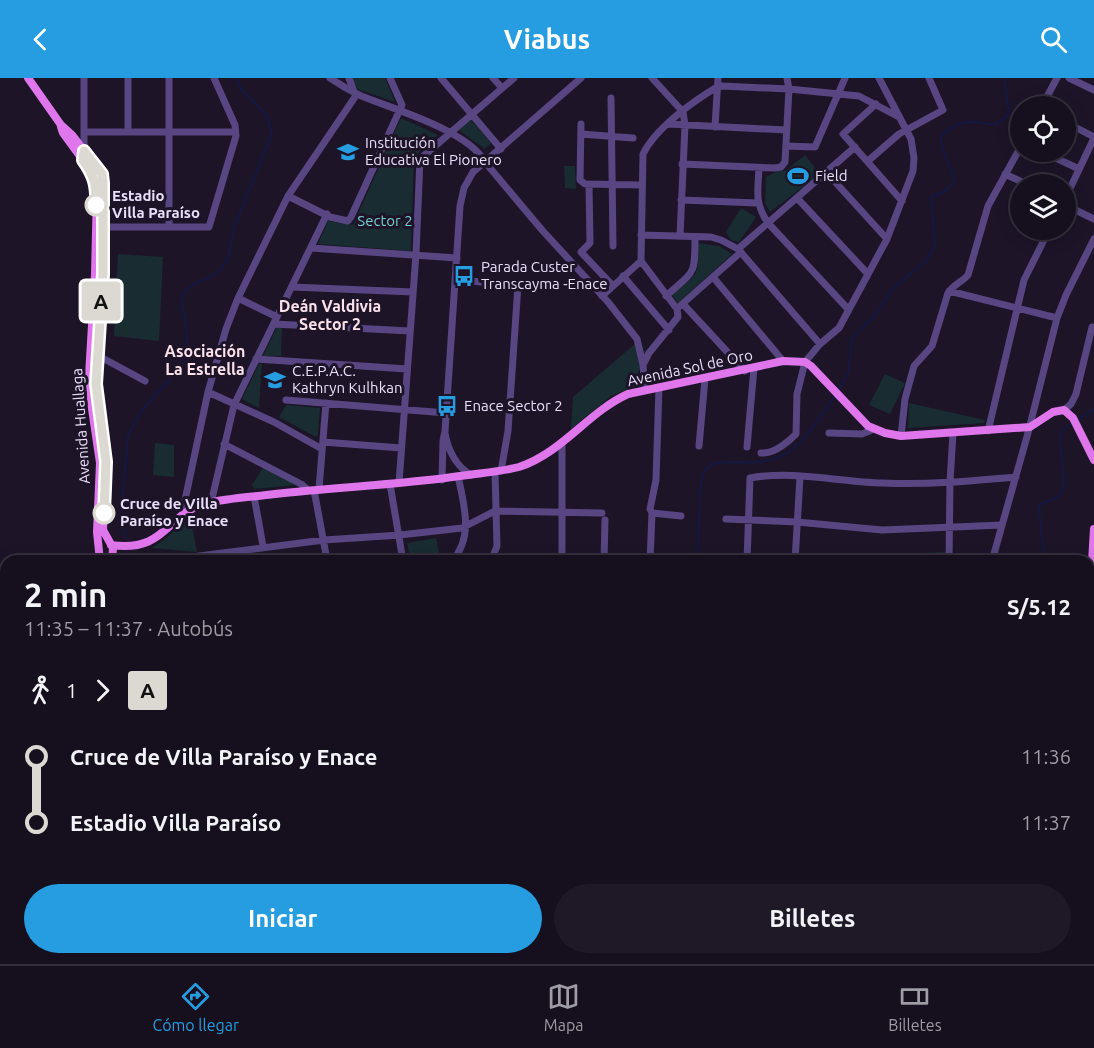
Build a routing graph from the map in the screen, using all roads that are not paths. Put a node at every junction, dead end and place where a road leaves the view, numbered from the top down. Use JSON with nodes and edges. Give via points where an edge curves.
{"nodes":[{"id":1,"x":28,"y":78,"type":"edge"},
{"id":2,"x":84,"y":78,"type":"edge"},
{"id":3,"x":128,"y":78,"type":"edge"},
{"id":4,"x":169,"y":78,"type":"edge"},
{"id":5,"x":214,"y":78,"type":"edge"},
{"id":6,"x":349,"y":78,"type":"edge"},
{"id":7,"x":390,"y":78,"type":"edge"},
{"id":8,"x":441,"y":78,"type":"edge"},
{"id":9,"x":493,"y":78,"type":"edge"},
{"id":10,"x":514,"y":78,"type":"edge"},
{"id":11,"x":581,"y":78,"type":"edge"},
{"id":12,"x":652,"y":78,"type":"edge"},
{"id":13,"x":718,"y":78,"type":"edge"},
{"id":14,"x":787,"y":78,"type":"edge"},
{"id":15,"x":845,"y":78,"type":"edge"},
{"id":16,"x":879,"y":78,"type":"edge"},
{"id":17,"x":929,"y":78,"type":"edge"},
{"id":18,"x":1057,"y":78,"type":"edge"},
{"id":19,"x":1069,"y":78,"type":"edge"},
{"id":20,"x":335,"y":79,"type":"edge"},
{"id":21,"x":717,"y":87,"type":"junction"},
{"id":22,"x":502,"y":88,"type":"junction"},
{"id":23,"x":789,"y":89,"type":"junction"},
{"id":24,"x":1094,"y":90,"type":"edge"},
{"id":25,"x":356,"y":93,"type":"junction"},
{"id":26,"x":839,"y":94,"type":"junction"},
{"id":27,"x":1047,"y":96,"type":"edge"},
{"id":28,"x":611,"y":98,"type":"dead end"},
{"id":29,"x":876,"y":104,"type":"junction"},
{"id":30,"x":399,"y":110,"type":"junction"},
{"id":31,"x":683,"y":112,"type":"junction"},
{"id":32,"x":471,"y":114,"type":"junction"},
{"id":33,"x":899,"y":117,"type":"junction"},
{"id":34,"x":581,"y":124,"type":"dead end"},
{"id":35,"x":668,"y":124,"type":"junction"},
{"id":36,"x":684,"y":125,"type":"junction"},
{"id":37,"x":715,"y":127,"type":"junction"},
{"id":38,"x":1076,"y":128,"type":"edge"},
{"id":39,"x":786,"y":130,"type":"junction"},
{"id":40,"x":906,"y":130,"type":"junction"},
{"id":41,"x":169,"y":131,"type":"junction"},
{"id":42,"x":85,"y":132,"type":"junction"},
{"id":43,"x":128,"y":132,"type":"junction"},
{"id":44,"x":236,"y":132,"type":"junction"},
{"id":45,"x":450,"y":132,"type":"junction"},
{"id":46,"x":581,"y":134,"type":"junction"},
{"id":47,"x":612,"y":135,"type":"junction"},
{"id":48,"x":633,"y":138,"type":"dead end"},
{"id":49,"x":1094,"y":138,"type":"edge"},
{"id":50,"x":786,"y":146,"type":"junction"},
{"id":51,"x":855,"y":147,"type":"junction"},
{"id":52,"x":501,"y":149,"type":"junction"},
{"id":53,"x":83,"y":156,"type":"junction"},
{"id":54,"x":868,"y":161,"type":"junction"},
{"id":55,"x":485,"y":162,"type":"junction"},
{"id":56,"x":1012,"y":162,"type":"edge"},
{"id":57,"x":1064,"y":162,"type":"edge"},
{"id":58,"x":682,"y":164,"type":"junction"},
{"id":59,"x":759,"y":168,"type":"junction"},
{"id":60,"x":1079,"y":169,"type":"junction"},
{"id":61,"x":827,"y":173,"type":"junction"},
{"id":62,"x":1005,"y":174,"type":"junction"},
{"id":63,"x":1010,"y":176,"type":"edge"},
{"id":64,"x":1076,"y":176,"type":"edge"},
{"id":65,"x":589,"y":184,"type":"junction"},
{"id":66,"x":612,"y":185,"type":"junction"},
{"id":67,"x":642,"y":185,"type":"junction"},
{"id":68,"x":288,"y":196,"type":"junction"},
{"id":69,"x":797,"y":198,"type":"junction"},
{"id":70,"x":681,"y":201,"type":"junction"},
{"id":71,"x":902,"y":201,"type":"junction"},
{"id":72,"x":758,"y":203,"type":"junction"},
{"id":73,"x":1076,"y":210,"type":"edge"},
{"id":74,"x":327,"y":214,"type":"junction"},
{"id":75,"x":1094,"y":219,"type":"edge"},
{"id":76,"x":768,"y":223,"type":"junction"},
{"id":77,"x":169,"y":226,"type":"junction"},
{"id":78,"x":99,"y":227,"type":"junction"},
{"id":79,"x":641,"y":235,"type":"junction"},
{"id":80,"x":680,"y":236,"type":"junction"},
{"id":81,"x":695,"y":237,"type":"junction"},
{"id":82,"x":887,"y":239,"type":"junction"},
{"id":83,"x":1094,"y":239,"type":"edge"},
{"id":84,"x":1044,"y":240,"type":"edge"},
{"id":85,"x":613,"y":246,"type":"dead end"},
{"id":86,"x":311,"y":248,"type":"junction"},
{"id":87,"x":739,"y":250,"type":"junction"},
{"id":88,"x":416,"y":254,"type":"junction"},
{"id":89,"x":457,"y":258,"type":"junction"},
{"id":90,"x":641,"y":261,"type":"junction"},
{"id":91,"x":868,"y":274,"type":"junction"},
{"id":92,"x":623,"y":276,"type":"junction"},
{"id":93,"x":713,"y":277,"type":"junction"},
{"id":94,"x":456,"y":280,"type":"junction"},
{"id":95,"x":292,"y":286,"type":"junction"},
{"id":96,"x":613,"y":286,"type":"junction"},
{"id":97,"x":949,"y":291,"type":"junction"},
{"id":98,"x":413,"y":292,"type":"junction"},
{"id":99,"x":602,"y":296,"type":"junction"},
{"id":100,"x":666,"y":296,"type":"junction"},
{"id":101,"x":238,"y":298,"type":"junction"},
{"id":102,"x":680,"y":306,"type":"junction"},
{"id":103,"x":1017,"y":307,"type":"junction"},
{"id":104,"x":848,"y":309,"type":"junction"},
{"id":105,"x":1057,"y":318,"type":"junction"},
{"id":106,"x":275,"y":320,"type":"junction"},
{"id":107,"x":1092,"y":327,"type":"dead end"},
{"id":108,"x":669,"y":330,"type":"junction"},
{"id":109,"x":410,"y":331,"type":"junction"},
{"id":110,"x":820,"y":344,"type":"junction"},
{"id":111,"x":94,"y":354,"type":"junction"},
{"id":112,"x":256,"y":359,"type":"junction"},
{"id":113,"x":783,"y":361,"type":"junction"},
{"id":114,"x":805,"y":362,"type":"junction"},
{"id":115,"x":643,"y":364,"type":"junction"},
{"id":116,"x":407,"y":369,"type":"junction"},
{"id":117,"x":749,"y":370,"type":"junction"},
{"id":118,"x":705,"y":379,"type":"junction"},
{"id":119,"x":145,"y":381,"type":"dead end"},
{"id":120,"x":659,"y":387,"type":"junction"},
{"id":121,"x":645,"y":389,"type":"junction"},
{"id":122,"x":208,"y":392,"type":"junction"},
{"id":123,"x":286,"y":400,"type":"dead end"},
{"id":124,"x":326,"y":404,"type":"junction"},
{"id":125,"x":234,"y":405,"type":"junction"},
{"id":126,"x":404,"y":409,"type":"junction"},
{"id":127,"x":1067,"y":412,"type":"junction"},
{"id":128,"x":446,"y":413,"type":"junction"},
{"id":129,"x":1030,"y":428,"type":"junction"},
{"id":130,"x":874,"y":429,"type":"junction"},
{"id":131,"x":445,"y":430,"type":"junction"},
{"id":132,"x":988,"y":431,"type":"junction"},
{"id":133,"x":829,"y":433,"type":"dead end"},
{"id":134,"x":953,"y":433,"type":"junction"},
{"id":135,"x":901,"y":436,"type":"junction"},
{"id":136,"x":562,"y":442,"type":"junction"},
{"id":137,"x":224,"y":444,"type":"junction"},
{"id":138,"x":322,"y":446,"type":"junction"},
{"id":139,"x":699,"y":446,"type":"dead end"},
{"id":140,"x":747,"y":447,"type":"dead end"},
{"id":141,"x":401,"y":448,"type":"junction"},
{"id":142,"x":761,"y":453,"type":"dead end"},
{"id":143,"x":1094,"y":460,"type":"edge"},
{"id":144,"x":498,"y":471,"type":"junction"},
{"id":145,"x":471,"y":475,"type":"junction"},
{"id":146,"x":458,"y":476,"type":"junction"},
{"id":147,"x":800,"y":477,"type":"junction"},
{"id":148,"x":1016,"y":477,"type":"junction"},
{"id":149,"x":441,"y":480,"type":"junction"},
{"id":150,"x":950,"y":482,"type":"junction"},
{"id":151,"x":395,"y":484,"type":"junction"},
{"id":152,"x":314,"y":490,"type":"junction"},
{"id":153,"x":254,"y":496,"type":"junction"},
{"id":154,"x":211,"y":503,"type":"junction"},
{"id":155,"x":495,"y":511,"type":"junction"},
{"id":156,"x":562,"y":512,"type":"junction"},
{"id":157,"x":652,"y":513,"type":"junction"},
{"id":158,"x":182,"y":514,"type":"junction"},
{"id":159,"x":681,"y":516,"type":"dead end"},
{"id":160,"x":726,"y":519,"type":"dead end"},
{"id":161,"x":748,"y":520,"type":"junction"},
{"id":162,"x":797,"y":522,"type":"junction"},
{"id":163,"x":1002,"y":525,"type":"junction"},
{"id":164,"x":466,"y":526,"type":"junction"},
{"id":165,"x":950,"y":527,"type":"junction"},
{"id":166,"x":1094,"y":529,"type":"edge"},
{"id":167,"x":400,"y":535,"type":"junction"},
{"id":168,"x":324,"y":540,"type":"junction"},
{"id":169,"x":263,"y":546,"type":"junction"},
{"id":170,"x":100,"y":550,"type":"junction"},
{"id":171,"x":113,"y":551,"type":"edge"},
{"id":172,"x":100,"y":555,"type":"edge"},
{"id":173,"x":103,"y":555,"type":"edge"},
{"id":174,"x":205,"y":555,"type":"edge"},
{"id":175,"x":326,"y":555,"type":"edge"},
{"id":176,"x":403,"y":555,"type":"edge"},
{"id":177,"x":457,"y":555,"type":"edge"},
{"id":178,"x":493,"y":555,"type":"edge"},
{"id":179,"x":561,"y":555,"type":"edge"},
{"id":180,"x":604,"y":555,"type":"edge"},
{"id":181,"x":650,"y":555,"type":"edge"},
{"id":182,"x":747,"y":555,"type":"edge"},
{"id":183,"x":795,"y":555,"type":"edge"},
{"id":184,"x":949,"y":555,"type":"edge"},
{"id":185,"x":994,"y":555,"type":"edge"},
{"id":186,"x":1094,"y":555,"type":"edge"}],
"edges":[{"from":1,"to":53,"type":"main road","name":"Avenida Huallaga","via":[[61,125],[63,134]]},
{"from":2,"to":42,"type":"street"},
{"from":3,"to":43,"type":"street"},
{"from":4,"to":41,"type":"street"},
{"from":5,"to":44,"type":"street"},
{"from":6,"to":25,"type":"street"},
{"from":7,"to":30,"type":"street","via":[[402,105]]},
{"from":8,"to":32,"type":"street"},
{"from":9,"to":22,"type":"street"},
{"from":10,"to":22,"type":"street"},
{"from":11,"to":52,"type":"street"},
{"from":12,"to":31,"type":"street"},
{"from":13,"to":21,"type":"street"},
{"from":14,"to":23,"type":"street"},
{"from":15,"to":26,"type":"street"},
{"from":16,"to":33,"type":"street"},
{"from":17,"to":40,"type":"street","via":[[944,110]]},
{"from":18,"to":27,"type":"street"},
{"from":19,"to":24,"type":"street"},
{"from":20,"to":25,"type":"street"},
{"from":21,"to":23,"type":"street"},
{"from":21,"to":31,"type":"street"},
{"from":21,"to":37,"type":"street"},
{"from":22,"to":32,"type":"street"},
{"from":23,"to":26,"type":"street"},
{"from":23,"to":39,"type":"street"},
{"from":25,"to":30,"type":"street"},
{"from":25,"to":68,"type":"street"},
{"from":26,"to":29,"type":"street","via":[[859,96]]},
{"from":26,"to":50,"type":"street","via":[[816,147]]},
{"from":28,"to":47,"type":"street"},
{"from":29,"to":33,"type":"street"},
{"from":29,"to":51,"type":"street","via":[[843,134]]},
{"from":30,"to":45,"type":"street"},
{"from":30,"to":74,"type":"street","via":[[351,218],[342,220]]},
{"from":31,"to":35,"type":"street"},
{"from":31,"to":36,"type":"street"},
{"from":32,"to":45,"type":"street"},
{"from":32,"to":52,"type":"street"},
{"from":33,"to":40,"type":"street"},
{"from":34,"to":46,"type":"street"},
{"from":35,"to":36,"type":"street"},
{"from":35,"to":67,"type":"street","via":[[643,154]]},
{"from":36,"to":37,"type":"street"},
{"from":36,"to":58,"type":"street"},
{"from":37,"to":39,"type":"street"},
{"from":38,"to":49,"type":"street"},
{"from":39,"to":50,"type":"street"},
{"from":40,"to":54,"type":"street"},
{"from":40,"to":71,"type":"street","via":[[913,145],[914,165]]},
{"from":41,"to":43,"type":"street"},
{"from":41,"to":44,"type":"street"},
{"from":41,"to":77,"type":"street"},
{"from":42,"to":43,"type":"street"},
{"from":42,"to":53,"type":"street"},
{"from":44,"to":77,"type":"street","via":[[209,227]]},
{"from":45,"to":55,"type":"street","via":[[480,153]]},
{"from":45,"to":88,"type":"street","via":[[420,159]]},
{"from":46,"to":47,"type":"street"},
{"from":46,"to":65,"type":"street","via":[[580,180]]},
{"from":47,"to":48,"type":"street"},
{"from":47,"to":66,"type":"street"},
{"from":49,"to":60,"type":"street"},
{"from":50,"to":59,"type":"street","via":[[784,165]]},
{"from":51,"to":54,"type":"street"},
{"from":51,"to":61,"type":"street"},
{"from":52,"to":55,"type":"street"},
{"from":53,"to":78,"type":"main road","name":"Avenida Huallaga","via":[[102,174]]},
{"from":54,"to":71,"type":"street"},
{"from":55,"to":89,"type":"street","via":[[473,172],[462,193]]},
{"from":55,"to":99,"type":"street"},
{"from":56,"to":62,"type":"street"},
{"from":57,"to":60,"type":"street"},
{"from":58,"to":59,"type":"street"},
{"from":58,"to":70,"type":"street"},
{"from":59,"to":72,"type":"street"},
{"from":60,"to":64,"type":"street"},
{"from":61,"to":69,"type":"street"},
{"from":61,"to":82,"type":"street"},
{"from":62,"to":63,"type":"street"},
{"from":62,"to":97,"type":"street","via":[[988,206],[968,275]]},
{"from":65,"to":66,"type":"street"},
{"from":65,"to":96,"type":"street","via":[[590,243],[581,252]]},
{"from":66,"to":67,"type":"street"},
{"from":66,"to":85,"type":"street"},
{"from":67,"to":79,"type":"street"},
{"from":68,"to":74,"type":"street"},
{"from":68,"to":101,"type":"street"},
{"from":69,"to":76,"type":"street"},
{"from":69,"to":91,"type":"street"},
{"from":70,"to":72,"type":"street"},
{"from":70,"to":80,"type":"street"},
{"from":71,"to":82,"type":"street"},
{"from":72,"to":76,"type":"street"},
{"from":73,"to":75,"type":"street"},
{"from":74,"to":86,"type":"street"},
{"from":76,"to":87,"type":"street"},
{"from":76,"to":104,"type":"street"},
{"from":77,"to":78,"type":"street"},
{"from":78,"to":111,"type":"main road","name":"Avenida Huallaga","via":[[103,274]]},
{"from":79,"to":80,"type":"street"},
{"from":79,"to":90,"type":"street"},
{"from":80,"to":81,"type":"street"},
{"from":81,"to":87,"type":"street","via":[[721,240]]},
{"from":81,"to":100,"type":"street","via":[[693,273]]},
{"from":82,"to":91,"type":"street"},
{"from":83,"to":105,"type":"street"},
{"from":84,"to":103,"type":"street","via":[[1028,270]]},
{"from":86,"to":88,"type":"street"},
{"from":86,"to":95,"type":"street"},
{"from":87,"to":93,"type":"street"},
{"from":87,"to":110,"type":"street"},
{"from":88,"to":89,"type":"street"},
{"from":88,"to":98,"type":"street"},
{"from":89,"to":94,"type":"street"},
{"from":90,"to":92,"type":"street"},
{"from":90,"to":100,"type":"street"},
{"from":91,"to":104,"type":"street"},
{"from":92,"to":96,"type":"street"},
{"from":92,"to":108,"type":"street"},
{"from":93,"to":102,"type":"street"},
{"from":93,"to":113,"type":"street"},
{"from":94,"to":128,"type":"street"},
{"from":94,"to":144,"type":"street","via":[[518,285],[508,431]]},
{"from":95,"to":98,"type":"street"},
{"from":95,"to":106,"type":"street"},
{"from":96,"to":99,"type":"street"},
{"from":97,"to":103,"type":"street"},
{"from":97,"to":135,"type":"street","via":[[932,346],[914,366]]},
{"from":98,"to":109,"type":"street"},
{"from":99,"to":115,"type":"street","via":[[637,339]]},
{"from":100,"to":102,"type":"street"},
{"from":101,"to":106,"type":"street"},
{"from":101,"to":122,"type":"street"},
{"from":102,"to":108,"type":"street"},
{"from":102,"to":117,"type":"street"},
{"from":103,"to":105,"type":"street"},
{"from":103,"to":132,"type":"street"},
{"from":104,"to":110,"type":"street","via":[[839,328]]},
{"from":105,"to":129,"type":"street"},
{"from":106,"to":109,"type":"street"},
{"from":106,"to":112,"type":"street"},
{"from":107,"to":127,"type":"street","via":[[1076,394]]},
{"from":108,"to":115,"type":"street"},
{"from":109,"to":116,"type":"street"},
{"from":110,"to":114,"type":"street"},
{"from":111,"to":119,"type":"street"},
{"from":111,"to":170,"type":"main road","name":"Avenida Huallaga","via":[[90,392],[100,463]]},
{"from":111,"to":171,"type":"main road","name":"Avenida Huallaga","via":[[106,462],[104,530]]},
{"from":112,"to":116,"type":"street"},
{"from":112,"to":125,"type":"street"},
{"from":113,"to":114,"type":"main road","name":"Avenida Sol de Oro"},
{"from":113,"to":117,"type":"main road","name":"Avenida Sol de Oro"},
{"from":114,"to":130,"type":"main road","name":"Avenida Sol de Oro"},
{"from":114,"to":142,"type":"street","via":[[797,394],[796,434],[768,453]]},
{"from":115,"to":121,"type":"street"},
{"from":116,"to":126,"type":"street"},
{"from":117,"to":118,"type":"main road","name":"Avenida Sol de Oro"},
{"from":117,"to":140,"type":"street"},
{"from":118,"to":120,"type":"main road","name":"Avenida Sol de Oro"},
{"from":118,"to":139,"type":"street"},
{"from":120,"to":121,"type":"main road","name":"Avenida Sol de Oro"},
{"from":120,"to":157,"type":"street"},
{"from":121,"to":136,"type":"main road","name":"Avenida Sol de Oro","via":[[612,402]]},
{"from":122,"to":125,"type":"street"},
{"from":122,"to":158,"type":"street"},
{"from":123,"to":124,"type":"street"},
{"from":124,"to":126,"type":"street"},
{"from":124,"to":138,"type":"street"},
{"from":125,"to":137,"type":"street"},
{"from":125,"to":138,"type":"street"},
{"from":126,"to":128,"type":"street"},
{"from":126,"to":141,"type":"street"},
{"from":127,"to":129,"type":"main road","name":"Avenida Sol de Oro","via":[[1053,412]]},
{"from":127,"to":143,"type":"main road"},
{"from":128,"to":131,"type":"street"},
{"from":129,"to":132,"type":"main road","name":"Avenida Sol de Oro"},
{"from":129,"to":148,"type":"street"},
{"from":130,"to":133,"type":"street","via":[[862,434]]},
{"from":130,"to":135,"type":"main road","name":"Avenida Sol de Oro"},
{"from":131,"to":145,"type":"street","via":[[452,454]]},
{"from":131,"to":149,"type":"street"},
{"from":132,"to":134,"type":"main road","name":"Avenida Sol de Oro"},
{"from":134,"to":135,"type":"main road","name":"Avenida Sol de Oro"},
{"from":134,"to":150,"type":"street"},
{"from":136,"to":144,"type":"main road","name":"Avenida Sol de Oro","via":[[531,462]]},
{"from":136,"to":156,"type":"street"},
{"from":137,"to":152,"type":"street"},
{"from":137,"to":154,"type":"street"},
{"from":138,"to":141,"type":"street"},
{"from":138,"to":152,"type":"street"},
{"from":141,"to":151,"type":"street"},
{"from":144,"to":145,"type":"main road","name":"Avenida Sol de Oro"},
{"from":144,"to":155,"type":"street"},
{"from":145,"to":146,"type":"main road","name":"Avenida Sol de Oro"},
{"from":146,"to":149,"type":"main road","name":"Avenida Sol de Oro"},
{"from":146,"to":164,"type":"street"},
{"from":147,"to":150,"type":"street","via":[[881,483]]},
{"from":147,"to":161,"type":"street","via":[[750,478]]},
{"from":147,"to":162,"type":"street"},
{"from":148,"to":150,"type":"street"},
{"from":148,"to":163,"type":"street"},
{"from":149,"to":151,"type":"main road","name":"Avenida Sol de Oro"},
{"from":150,"to":165,"type":"street"},
{"from":151,"to":152,"type":"main road","name":"Avenida Sol de Oro"},
{"from":151,"to":167,"type":"street"},
{"from":152,"to":153,"type":"main road","name":"Avenida Sol de Oro"},
{"from":152,"to":168,"type":"street"},
{"from":153,"to":154,"type":"main road","name":"Avenida Sol de Oro"},
{"from":153,"to":169,"type":"street"},
{"from":154,"to":158,"type":"main road","name":"Avenida Sol de Oro"},
{"from":155,"to":156,"type":"street"},
{"from":155,"to":164,"type":"street"},
{"from":155,"to":178,"type":"street","via":[[497,546]]},
{"from":156,"to":179,"type":"street"},
{"from":156,"to":180,"type":"street","via":[[604,516]]},
{"from":157,"to":159,"type":"street"},
{"from":157,"to":181,"type":"street"},
{"from":158,"to":171,"type":"main road","name":"Avenida Sol de Oro","via":[[161,536]]},
{"from":160,"to":161,"type":"street"},
{"from":161,"to":162,"type":"street"},
{"from":161,"to":182,"type":"street"},
{"from":162,"to":165,"type":"street","via":[[882,530]]},
{"from":162,"to":183,"type":"street"},
{"from":163,"to":165,"type":"street"},
{"from":163,"to":185,"type":"street"},
{"from":164,"to":167,"type":"street"},
{"from":164,"to":177,"type":"street"},
{"from":165,"to":184,"type":"street"},
{"from":166,"to":186,"type":"main road"},
{"from":167,"to":168,"type":"street"},
{"from":167,"to":176,"type":"street"},
{"from":168,"to":169,"type":"street"},
{"from":168,"to":175,"type":"street"},
{"from":169,"to":174,"type":"street"},
{"from":170,"to":172,"type":"main road","name":"Avenida Huallaga"},
{"from":170,"to":173,"type":"main road"}]}
